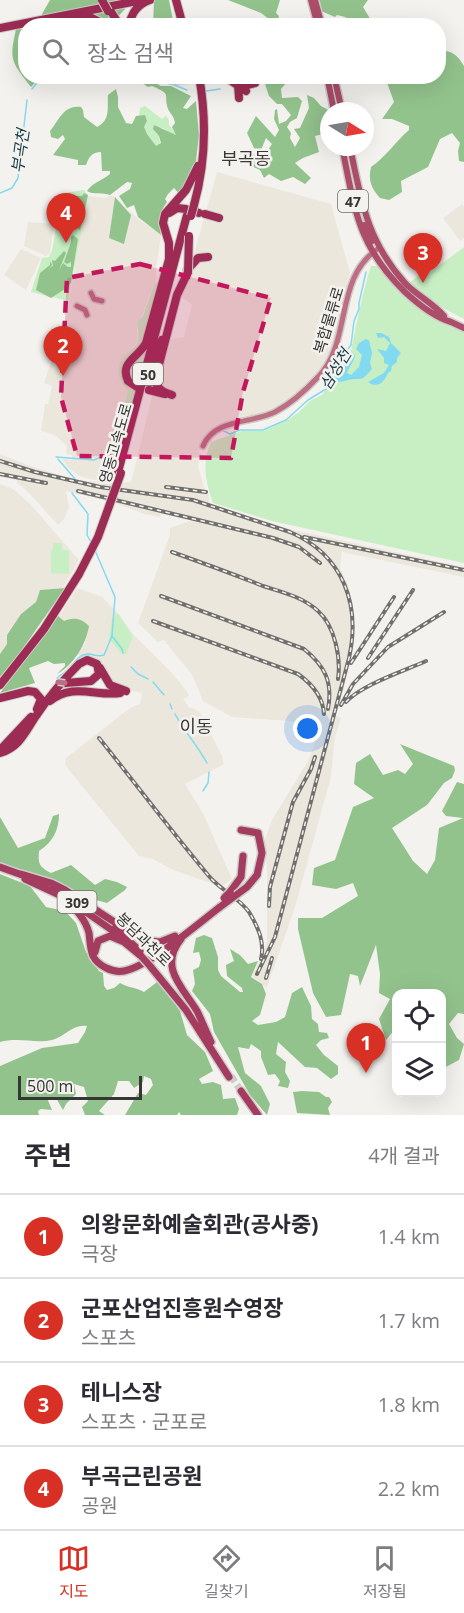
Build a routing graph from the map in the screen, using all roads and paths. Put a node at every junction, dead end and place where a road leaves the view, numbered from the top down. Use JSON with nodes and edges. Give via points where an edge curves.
{"nodes":[{"id":1,"x":103,"y":0,"type":"edge"},
{"id":2,"x":117,"y":0,"type":"edge"},
{"id":3,"x":142,"y":0,"type":"edge"},
{"id":4,"x":150,"y":0,"type":"edge"},
{"id":5,"x":178,"y":0,"type":"edge"},
{"id":6,"x":312,"y":0,"type":"edge"},
{"id":7,"x":53,"y":17,"type":"junction"},
{"id":8,"x":28,"y":18,"type":"edge"},
{"id":9,"x":47,"y":18,"type":"edge"},
{"id":10,"x":90,"y":18,"type":"edge"},
{"id":11,"x":114,"y":18,"type":"edge"},
{"id":12,"x":131,"y":18,"type":"edge"},
{"id":13,"x":183,"y":18,"type":"edge"},
{"id":14,"x":317,"y":18,"type":"edge"},
{"id":15,"x":18,"y":21,"type":"edge"},
{"id":16,"x":18,"y":22,"type":"edge"},
{"id":17,"x":2,"y":25,"type":"edge"},
{"id":18,"x":199,"y":84,"type":"edge"},
{"id":19,"x":200,"y":84,"type":"edge"},
{"id":20,"x":239,"y":84,"type":"edge"},
{"id":21,"x":329,"y":84,"type":"edge"},
{"id":22,"x":335,"y":84,"type":"edge"},
{"id":23,"x":239,"y":98,"type":"dead end"},
{"id":24,"x":332,"y":102,"type":"edge"},
{"id":25,"x":339,"y":102,"type":"edge"},
{"id":26,"x":344,"y":156,"type":"edge"},
{"id":27,"x":350,"y":156,"type":"edge"},
{"id":28,"x":198,"y":166,"type":"junction"},
{"id":29,"x":350,"y":167,"type":"tunnel mouth"},
{"id":30,"x":193,"y":212,"type":"junction"},
{"id":31,"x":219,"y":218,"type":"dead end"},
{"id":32,"x":371,"y":244,"type":"junction"},
{"id":33,"x":208,"y":257,"type":"dead end"},
{"id":34,"x":366,"y":259,"type":"junction"},
{"id":35,"x":381,"y":259,"type":"junction"},
{"id":36,"x":170,"y":272,"type":"junction"},
{"id":37,"x":91,"y":293,"type":"dead end"},
{"id":38,"x":102,"y":301,"type":"dead end"},
{"id":39,"x":77,"y":306,"type":"dead end"},
{"id":40,"x":87,"y":315,"type":"dead end"},
{"id":41,"x":451,"y":322,"type":"junction"},
{"id":42,"x":464,"y":327,"type":"edge"},
{"id":43,"x":148,"y":368,"type":"junction"},
{"id":44,"x":137,"y":387,"type":"dead end"},
{"id":45,"x":149,"y":390,"type":"dead end"},
{"id":46,"x":203,"y":446,"type":"dead end"},
{"id":47,"x":64,"y":595,"type":"junction"},
{"id":48,"x":0,"y":680,"type":"edge"},
{"id":49,"x":61,"y":684,"type":"dead end"},
{"id":50,"x":0,"y":685,"type":"edge"},
{"id":51,"x":0,"y":698,"type":"edge"},
{"id":52,"x":41,"y":707,"type":"junction"},
{"id":53,"x":1,"y":751,"type":"edge"},
{"id":54,"x":241,"y":830,"type":"dead end"},
{"id":55,"x":243,"y":856,"type":"dead end"},
{"id":56,"x":0,"y":868,"type":"edge"},
{"id":57,"x":21,"y":874,"type":"junction"},
{"id":58,"x":62,"y":896,"type":"junction"},
{"id":59,"x":221,"y":903,"type":"junction"},
{"id":60,"x":185,"y":932,"type":"junction"},
{"id":61,"x":142,"y":956,"type":"junction"},
{"id":62,"x":151,"y":965,"type":"junction"},
{"id":63,"x":214,"y":1049,"type":"junction"},
{"id":64,"x":240,"y":1092,"type":"tunnel mouth"},
{"id":65,"x":256,"y":1114,"type":"edge"}],
"edges":[{"from":1,"to":11,"type":"highway","bridge":true},
{"from":2,"to":8,"type":"highway"},
{"from":3,"to":7,"type":"highway"},
{"from":4,"to":12,"type":"highway","via":[[138,6]]},
{"from":5,"to":13,"type":"highway"},
{"from":6,"to":14,"type":"main road"},
{"from":7,"to":9,"type":"highway"},
{"from":7,"to":10,"type":"highway"},
{"from":15,"to":17,"type":"highway"},
{"from":16,"to":17,"type":"highway"},
{"from":18,"to":28,"type":"highway","name":"영동고속도로","number":"50"},
{"from":19,"to":30,"type":"highway","name":"영동고속도로","number":"50","via":[[205,138]]},
{"from":20,"to":23,"type":"highway"},
{"from":21,"to":24,"type":"main road"},
{"from":22,"to":25,"type":"main road"},
{"from":26,"to":32,"type":"main road","number":"47","via":[[354,207]]},
{"from":27,"to":32,"type":"main road","number":"47"},
{"from":28,"to":30,"type":"highway","name":"영동고속도로","number":"50"},
{"from":28,"to":36,"type":"highway","via":[[186,190],[165,214]]},
{"from":29,"to":32,"type":"main road","number":"47","via":[[359,213]]},
{"from":30,"to":31,"type":"highway"},
{"from":30,"to":36,"type":"highway","name":"영동고속도로","number":"50"},
{"from":30,"to":36,"type":"highway","via":[[173,209],[167,217],[172,246]]},
{"from":30,"to":45,"type":"highway","bridge":true,"via":[[188,272],[177,295],[155,380],[162,392],[172,395]]},
{"from":32,"to":34,"type":"main road","name":"복합물류로"},
{"from":32,"to":35,"type":"main road","number":"47"},
{"from":32,"to":35,"type":"main road","number":"47","via":[[380,248]]},
{"from":33,"to":43,"type":"highway","via":[[198,258],[178,283],[165,332]]},
{"from":34,"to":35,"type":"main road"},
{"from":34,"to":46,"type":"main road","name":"복합물류로","via":[[347,294],[334,352],[319,376],[275,411],[221,426]]},
{"from":35,"to":41,"type":"main road","number":"47","via":[[395,279]]},
{"from":35,"to":41,"type":"main road","number":"47","via":[[394,280],[414,300]]},
{"from":35,"to":42,"type":"main road","number":"47","via":[[444,316]]},
{"from":36,"to":43,"type":"highway","name":"영동고속도로","number":"50"},
{"from":36,"to":44,"type":"highway","via":[[145,346],[126,366],[128,381]]},
{"from":37,"to":38,"type":"main road","via":[[94,299]]},
{"from":39,"to":40,"type":"main road"},
{"from":41,"to":42,"type":"main road","number":"47"},
{"from":43,"to":47,"type":"highway","name":"영동고속도로","number":"50","bridge":true,"via":[[120,473],[95,536]]},
{"from":47,"to":48,"type":"highway","name":"영동고속도로","number":"50"},
{"from":47,"to":50,"type":"highway","name":"영동고속도로","number":"50","via":[[44,629]]},
{"from":49,"to":52,"type":"highway","via":[[92,681],[99,674],[97,664],[87,660],[79,664]]},
{"from":51,"to":52,"type":"highway","via":[[35,692]]},
{"from":52,"to":52,"type":"highway","via":[[73,668],[87,659],[98,663],[110,685],[123,692],[69,693]]},
{"from":52,"to":53,"type":"highway"},
{"from":54,"to":59,"type":"highway","bridge":true,"via":[[258,834],[262,853],[247,887]]},
{"from":55,"to":59,"type":"highway","bridge":true,"via":[[241,877]]},
{"from":56,"to":57,"type":"highway","name":"봉담과천로","number":"309"},
{"from":56,"to":58,"type":"highway","name":"봉담과천로","number":"309"},
{"from":57,"to":60,"type":"highway","via":[[65,890],[142,940],[160,942]]},
{"from":57,"to":61,"type":"highway","name":"봉담과천로","number":"309","via":[[89,909],[112,925]]},
{"from":58,"to":60,"type":"highway","via":[[85,922],[96,960],[117,972],[141,965]]},
{"from":58,"to":61,"type":"highway","name":"봉담과천로","number":"309","via":[[121,936]]},
{"from":59,"to":60,"type":"highway"},
{"from":59,"to":60,"type":"highway"},
{"from":60,"to":61,"type":"highway","via":[[126,970],[105,966],[94,948],[98,941],[110,936]]},
{"from":60,"to":63,"type":"highway","via":[[173,952],[172,969]]},
{"from":61,"to":62,"type":"highway","name":"봉담과천로","number":"309","bridge":true},
{"from":62,"to":63,"type":"highway","name":"봉담과천로","number":"309","via":[[176,990]]},
{"from":62,"to":63,"type":"highway","name":"봉담과천로","number":"309","via":[[230,1077]]},
{"from":64,"to":65,"type":"highway"}]}
